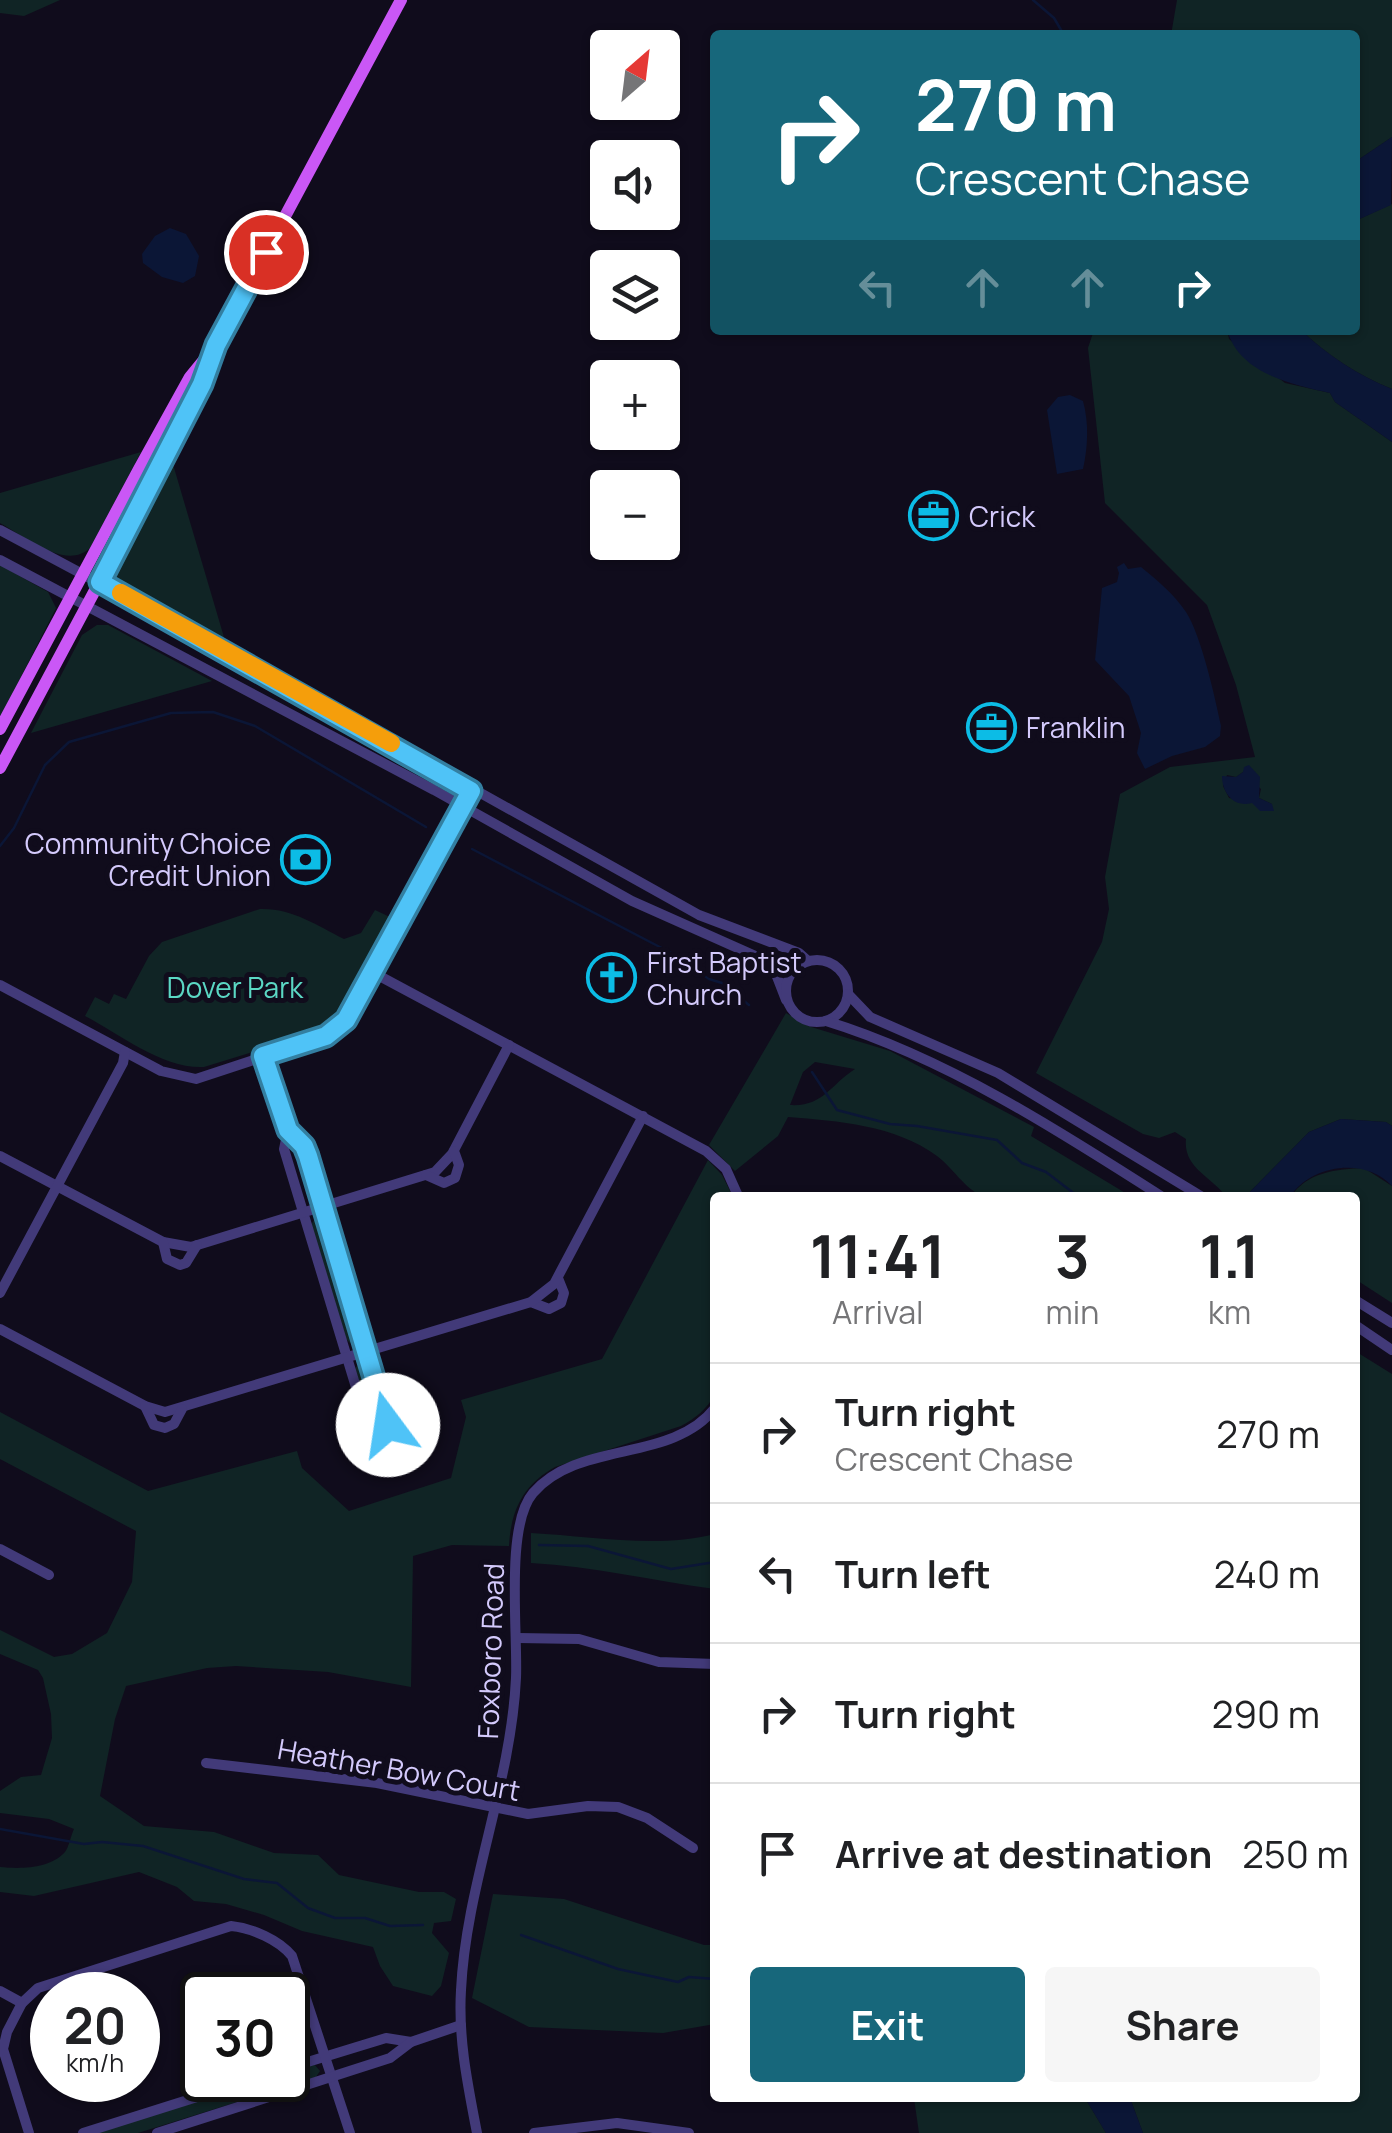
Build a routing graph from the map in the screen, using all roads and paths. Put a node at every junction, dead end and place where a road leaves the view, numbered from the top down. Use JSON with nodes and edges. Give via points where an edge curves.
{"nodes":[{"id":1,"x":401,"y":0,"type":"edge"},
{"id":2,"x":216,"y":345,"type":"junction"},
{"id":3,"x":0,"y":530,"type":"edge"},
{"id":4,"x":0,"y":560,"type":"edge"},
{"id":5,"x":83,"y":572,"type":"junction"},
{"id":6,"x":100,"y":582,"type":"junction"},
{"id":7,"x":69,"y":598,"type":"junction"},
{"id":8,"x":86,"y":607,"type":"junction"},
{"id":9,"x":0,"y":729,"type":"edge"},
{"id":10,"x":0,"y":768,"type":"edge"},
{"id":11,"x":471,"y":791,"type":"junction"},
{"id":12,"x":463,"y":806,"type":"junction"},
{"id":13,"x":808,"y":961,"type":"junction"},
{"id":14,"x":372,"y":972,"type":"junction"},
{"id":15,"x":0,"y":985,"type":"edge"},
{"id":16,"x":848,"y":994,"type":"junction"},
{"id":17,"x":786,"y":1000,"type":"junction"},
{"id":18,"x":826,"y":1021,"type":"junction"},
{"id":19,"x":509,"y":1045,"type":"junction"},
{"id":20,"x":125,"y":1052,"type":"junction"},
{"id":21,"x":263,"y":1056,"type":"junction"},
{"id":22,"x":643,"y":1116,"type":"junction"},
{"id":23,"x":288,"y":1130,"type":"junction"},
{"id":24,"x":454,"y":1151,"type":"junction"},
{"id":25,"x":0,"y":1156,"type":"edge"},
{"id":26,"x":426,"y":1176,"type":"junction"},
{"id":27,"x":58,"y":1186,"type":"junction"},
{"id":28,"x":737,"y":1192,"type":"edge"},
{"id":29,"x":1155,"y":1192,"type":"edge"},
{"id":30,"x":1194,"y":1192,"type":"edge"},
{"id":31,"x":323,"y":1207,"type":"junction"},
{"id":32,"x":302,"y":1213,"type":"junction"},
{"id":33,"x":162,"y":1242,"type":"junction"},
{"id":34,"x":197,"y":1245,"type":"junction"},
{"id":35,"x":558,"y":1278,"type":"junction"},
{"id":36,"x":0,"y":1293,"type":"edge"},
{"id":37,"x":530,"y":1302,"type":"junction"},
{"id":38,"x":1360,"y":1303,"type":"edge"},
{"id":39,"x":1392,"y":1323,"type":"edge"},
{"id":40,"x":0,"y":1329,"type":"edge"},
{"id":41,"x":1360,"y":1329,"type":"edge"},
{"id":42,"x":1392,"y":1350,"type":"edge"},
{"id":43,"x":368,"y":1352,"type":"junction"},
{"id":44,"x":347,"y":1359,"type":"junction"},
{"id":45,"x":710,"y":1412,"type":"edge"},
{"id":46,"x":0,"y":1549,"type":"edge"},
{"id":47,"x":49,"y":1575,"type":"dead end"},
{"id":48,"x":518,"y":1638,"type":"junction"},
{"id":49,"x":710,"y":1664,"type":"edge"},
{"id":50,"x":206,"y":1763,"type":"dead end"},
{"id":51,"x":496,"y":1806,"type":"junction"},
{"id":52,"x":692,"y":1848,"type":"dead end"},
{"id":53,"x":0,"y":1990,"type":"edge"},
{"id":54,"x":22,"y":2003,"type":"junction"},
{"id":55,"x":461,"y":2025,"type":"junction"},
{"id":56,"x":411,"y":2042,"type":"junction"},
{"id":57,"x":325,"y":2056,"type":"junction"},
{"id":58,"x":310,"y":2061,"type":"edge"},
{"id":59,"x":332,"y":2078,"type":"junction"},
{"id":60,"x":181,"y":2102,"type":"edge"},
{"id":61,"x":29,"y":2133,"type":"edge"},
{"id":62,"x":83,"y":2133,"type":"edge"},
{"id":63,"x":157,"y":2133,"type":"edge"},
{"id":64,"x":350,"y":2133,"type":"edge"},
{"id":65,"x":477,"y":2133,"type":"edge"},
{"id":66,"x":534,"y":2133,"type":"edge"},
{"id":67,"x":689,"y":2133,"type":"edge"}],
"edges":[{"from":1,"to":2,"type":"main road"},
{"from":2,"to":5,"type":"main road","via":[[190,377]]},
{"from":2,"to":6,"type":"main road"},
{"from":3,"to":5,"type":"street"},
{"from":4,"to":7,"type":"street"},
{"from":5,"to":6,"type":"street"},
{"from":5,"to":7,"type":"main road"},
{"from":6,"to":8,"type":"main road"},
{"from":6,"to":11,"type":"street"},
{"from":7,"to":8,"type":"street"},
{"from":7,"to":9,"type":"main road"},
{"from":8,"to":10,"type":"main road"},
{"from":8,"to":12,"type":"street"},
{"from":11,"to":12,"type":"street"},
{"from":11,"to":13,"type":"street","via":[[699,914]]},
{"from":12,"to":14,"type":"street"},
{"from":12,"to":17,"type":"street","via":[[632,900],[760,958],[774,969]]},
{"from":13,"to":16,"type":"street","via":[[832,964]]},
{"from":13,"to":17,"type":"street","via":[[789,976]]},
{"from":14,"to":19,"type":"street"},
{"from":14,"to":21,"type":"street","via":[[336,1030]]},
{"from":15,"to":20,"type":"street"},
{"from":16,"to":18,"type":"street"},
{"from":16,"to":30,"type":"street","via":[[870,1016],[998,1073]]},
{"from":17,"to":18,"type":"street","via":[[802,1019]]},
{"from":18,"to":29,"type":"street","via":[[926,1060]]},
{"from":19,"to":22,"type":"street"},
{"from":19,"to":24,"type":"street"},
{"from":20,"to":21,"type":"street","via":[[184,1078]]},
{"from":20,"to":27,"type":"street"},
{"from":21,"to":23,"type":"street"},
{"from":22,"to":28,"type":"street","via":[[718,1159]]},
{"from":22,"to":35,"type":"street"},
{"from":23,"to":31,"type":"street","via":[[304,1146]]},
{"from":23,"to":32,"type":"street","via":[[284,1150]]},
{"from":24,"to":26,"type":"street"},
{"from":24,"to":26,"type":"street","via":[[455,1178]]},
{"from":25,"to":27,"type":"street"},
{"from":26,"to":31,"type":"street"},
{"from":27,"to":33,"type":"street"},
{"from":27,"to":36,"type":"street"},
{"from":31,"to":32,"type":"street"},
{"from":31,"to":43,"type":"street"},
{"from":32,"to":34,"type":"street"},
{"from":32,"to":44,"type":"street"},
{"from":33,"to":34,"type":"street"},
{"from":33,"to":34,"type":"street","via":[[168,1259],[180,1265]]},
{"from":35,"to":37,"type":"street"},
{"from":35,"to":37,"type":"street","via":[[561,1303],[549,1309]]},
{"from":37,"to":43,"type":"street"},
{"from":38,"to":39,"type":"street"},
{"from":40,"to":44,"type":"street","via":[[165,1412]]},
{"from":41,"to":42,"type":"street"},
{"from":43,"to":44,"type":"street"},
{"from":43,"to":44,"type":"street","via":[[388,1421],[380,1433],[368,1427]]},
{"from":45,"to":48,"type":"street","name":"Foxboro Road","via":[[689,1430],[568,1468],[536,1489],[518,1525]]},
{"from":46,"to":47,"type":"street"},
{"from":48,"to":49,"type":"street","via":[[578,1638],[660,1662]]},
{"from":48,"to":51,"type":"street","name":"Foxboro Road","via":[[513,1731]]},
{"from":50,"to":51,"type":"street","name":"Heather Bow Court","via":[[348,1779]]},
{"from":51,"to":52,"type":"street","name":"Heather Bow Court","via":[[528,1814],[618,1807]]},
{"from":51,"to":55,"type":"street","name":"Foxboro Road","via":[[464,1960]]},
{"from":53,"to":54,"type":"street"},
{"from":54,"to":57,"type":"street","via":[[38,1988],[240,1927],[292,1956]]},
{"from":54,"to":61,"type":"street","via":[[3,2049]]},
{"from":55,"to":56,"type":"street"},
{"from":55,"to":65,"type":"street","name":"Foxboro Road"},
{"from":56,"to":57,"type":"street","via":[[386,2038]]},
{"from":56,"to":59,"type":"street","via":[[390,2058]]},
{"from":57,"to":58,"type":"street"},
{"from":57,"to":59,"type":"street"},
{"from":59,"to":63,"type":"street"},
{"from":59,"to":64,"type":"street"},
{"from":60,"to":62,"type":"street"},
{"from":66,"to":67,"type":"street","via":[[617,2123]]}]}
